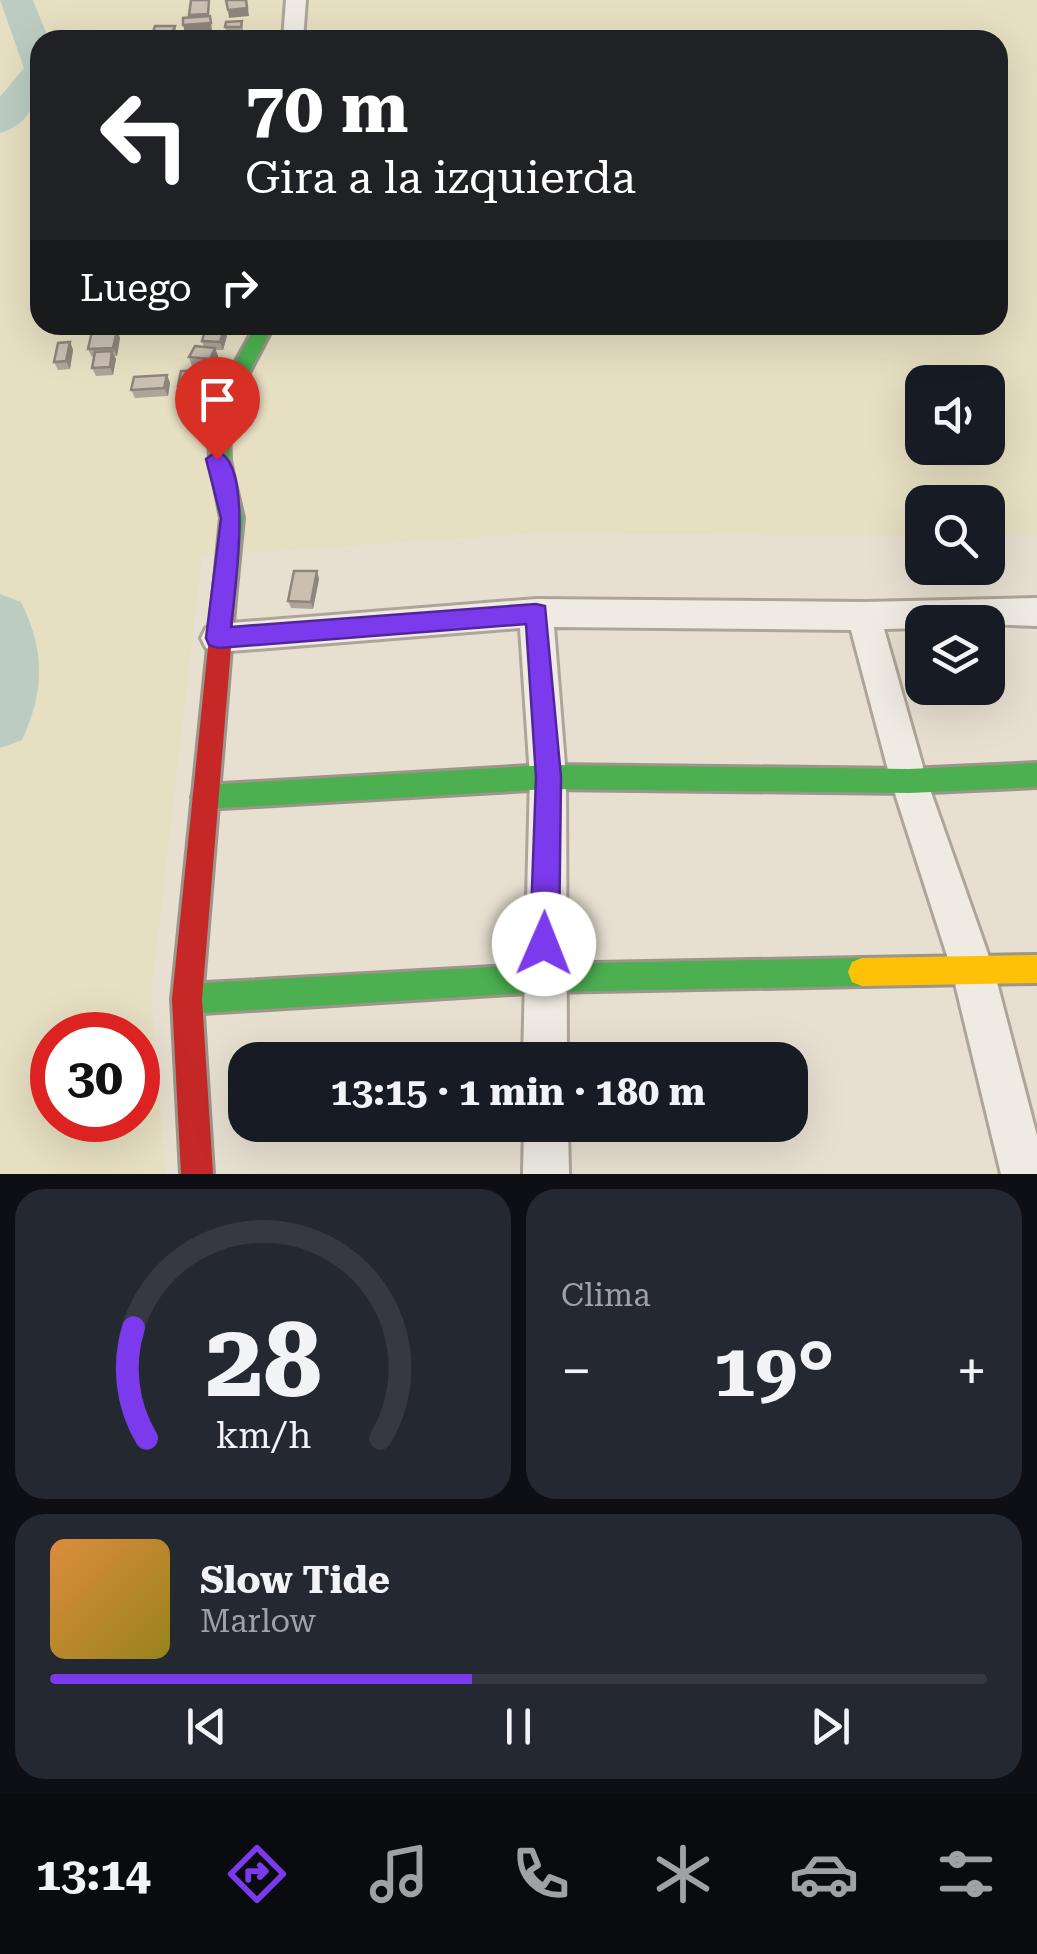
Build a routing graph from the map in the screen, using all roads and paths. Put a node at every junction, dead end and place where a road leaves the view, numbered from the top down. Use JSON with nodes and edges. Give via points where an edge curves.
{"nodes":[{"id":1,"x":296,"y":0,"type":"edge"},
{"id":2,"x":294,"y":30,"type":"edge"},
{"id":3,"x":260,"y":335,"type":"edge"},
{"id":4,"x":1037,"y":612,"type":"edge"},
{"id":5,"x":536,"y":613,"type":"junction"},
{"id":6,"x":864,"y":616,"type":"junction"},
{"id":7,"x":218,"y":638,"type":"junction"},
{"id":8,"x":1037,"y":775,"type":"edge"},
{"id":9,"x":548,"y":777,"type":"junction"},
{"id":10,"x":910,"y":781,"type":"junction"},
{"id":11,"x":205,"y":797,"type":"junction"},
{"id":12,"x":1037,"y":969,"type":"edge"},
{"id":13,"x":973,"y":971,"type":"junction"},
{"id":14,"x":544,"y":978,"type":"junction"},
{"id":15,"x":187,"y":998,"type":"junction"},
{"id":16,"x":545,"y":1042,"type":"edge"},
{"id":17,"x":546,"y":1142,"type":"edge"},
{"id":18,"x":196,"y":1174,"type":"edge"},
{"id":19,"x":546,"y":1174,"type":"edge"},
{"id":20,"x":1024,"y":1174,"type":"edge"}],
"edges":[{"from":1,"to":2,"type":"street"},
{"from":3,"to":7,"type":"street","via":[[225,401],[217,432],[232,518]]},
{"from":4,"to":6,"type":"street"},
{"from":5,"to":6,"type":"street"},
{"from":5,"to":7,"type":"street"},
{"from":5,"to":9,"type":"street"},
{"from":6,"to":10,"type":"street"},
{"from":7,"to":11,"type":"street"},
{"from":8,"to":10,"type":"street"},
{"from":9,"to":10,"type":"street"},
{"from":9,"to":11,"type":"street"},
{"from":9,"to":14,"type":"street"},
{"from":10,"to":13,"type":"street"},
{"from":11,"to":15,"type":"street"},
{"from":12,"to":13,"type":"street"},
{"from":13,"to":14,"type":"street"},
{"from":13,"to":20,"type":"street"},
{"from":14,"to":15,"type":"street"},
{"from":14,"to":16,"type":"street"},
{"from":15,"to":18,"type":"street"},
{"from":17,"to":19,"type":"street"}]}
